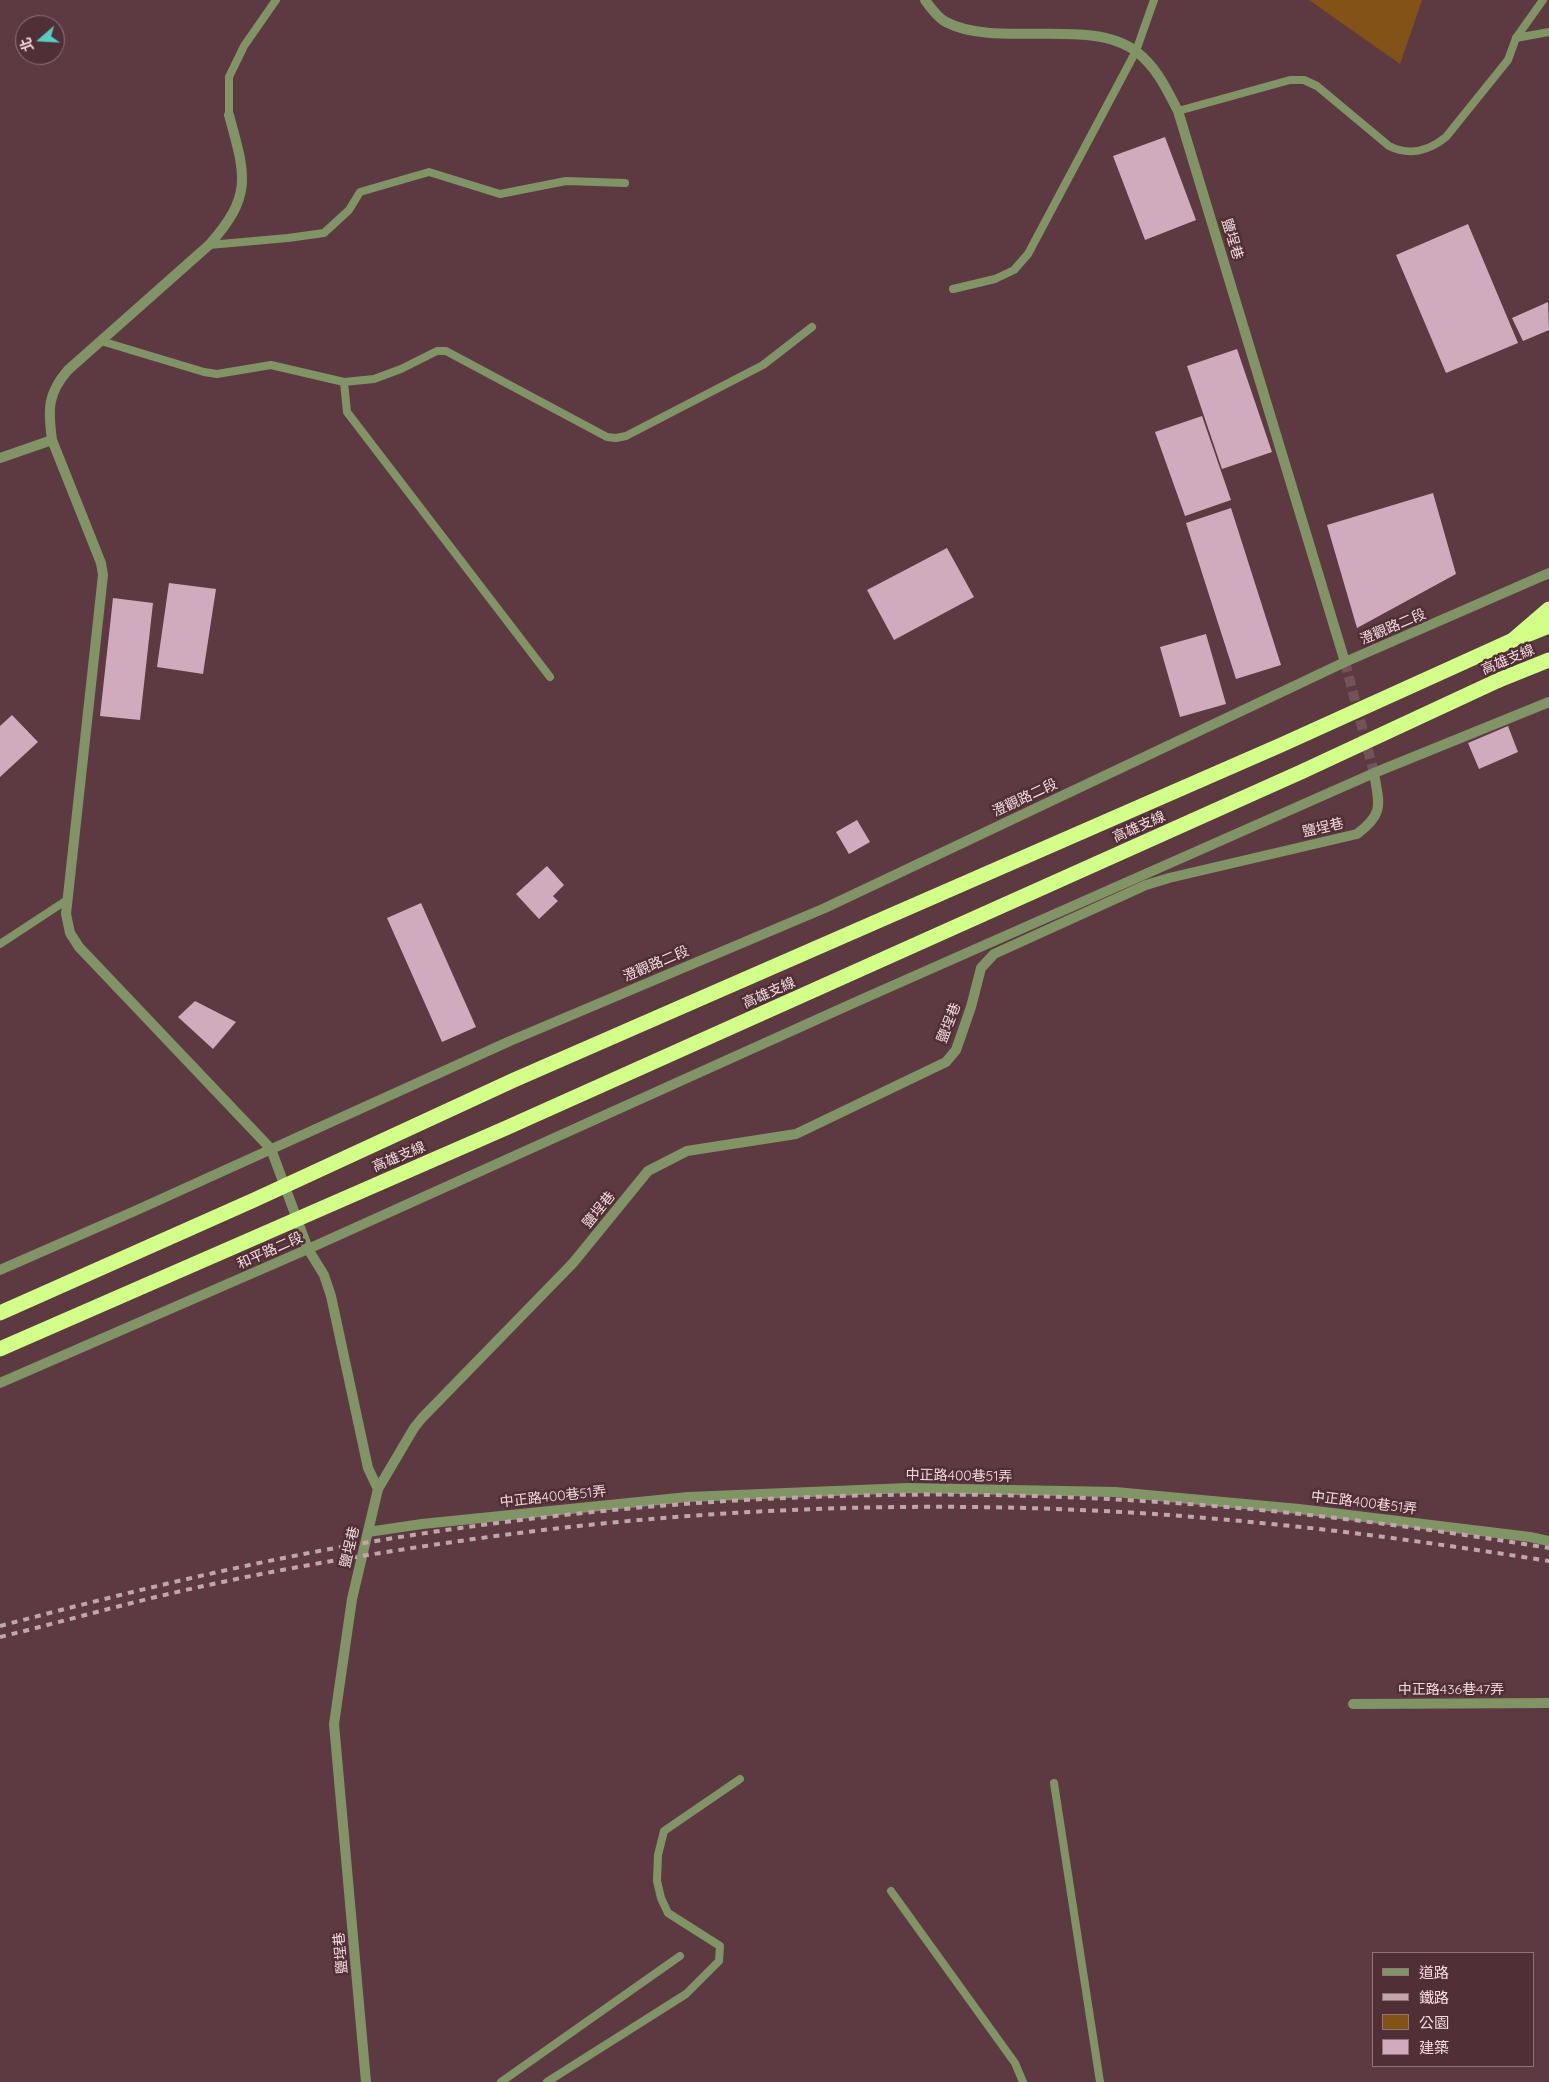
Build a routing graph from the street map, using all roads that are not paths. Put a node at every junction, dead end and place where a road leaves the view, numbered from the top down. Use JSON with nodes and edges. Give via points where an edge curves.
{"nodes":[{"id":1,"x":276,"y":0,"type":"edge"},
{"id":2,"x":925,"y":0,"type":"edge"},
{"id":3,"x":1154,"y":0,"type":"edge"},
{"id":4,"x":1543,"y":0,"type":"edge"},
{"id":5,"x":1549,"y":32,"type":"edge"},
{"id":6,"x":1516,"y":38,"type":"junction"},
{"id":7,"x":1136,"y":51,"type":"junction"},
{"id":8,"x":1178,"y":111,"type":"junction"},
{"id":9,"x":229,"y":115,"type":"joint"},
{"id":10,"x":625,"y":183,"type":"dead end"},
{"id":11,"x":209,"y":245,"type":"junction"},
{"id":12,"x":954,"y":289,"type":"dead end"},
{"id":13,"x":812,"y":327,"type":"dead end"},
{"id":14,"x":101,"y":341,"type":"junction"},
{"id":15,"x":344,"y":382,"type":"junction"},
{"id":16,"x":52,"y":440,"type":"junction"},
{"id":17,"x":0,"y":458,"type":"edge"},
{"id":18,"x":1549,"y":574,"type":"edge"},
{"id":19,"x":1549,"y":609,"type":"edge"},
{"id":20,"x":1549,"y":626,"type":"edge"},
{"id":21,"x":1514,"y":640,"type":"junction"},
{"id":22,"x":1549,"y":660,"type":"edge"},
{"id":23,"x":1345,"y":662,"type":"junction"},
{"id":24,"x":1549,"y":664,"type":"edge"},
{"id":25,"x":550,"y":677,"type":"dead end"},
{"id":26,"x":1499,"y":680,"type":"junction"},
{"id":27,"x":1549,"y":702,"type":"edge"},
{"id":28,"x":1374,"y":773,"type":"junction"},
{"id":29,"x":67,"y":900,"type":"junction"},
{"id":30,"x":0,"y":944,"type":"edge"},
{"id":31,"x":271,"y":1149,"type":"junction"},
{"id":32,"x":308,"y":1250,"type":"junction"},
{"id":33,"x":0,"y":1270,"type":"edge"},
{"id":34,"x":0,"y":1313,"type":"edge"},
{"id":35,"x":0,"y":1349,"type":"edge"},
{"id":36,"x":0,"y":1383,"type":"edge"},
{"id":37,"x":378,"y":1489,"type":"junction"},
{"id":38,"x":368,"y":1532,"type":"junction"},
{"id":39,"x":1549,"y":1541,"type":"edge"},
{"id":40,"x":1549,"y":1703,"type":"edge"},
{"id":41,"x":1353,"y":1704,"type":"dead end"},
{"id":42,"x":740,"y":1779,"type":"dead end"},
{"id":43,"x":1054,"y":1783,"type":"dead end"},
{"id":44,"x":891,"y":1891,"type":"dead end"},
{"id":45,"x":680,"y":1956,"type":"dead end"},
{"id":46,"x":366,"y":2082,"type":"edge"},
{"id":47,"x":501,"y":2082,"type":"edge"},
{"id":48,"x":548,"y":2082,"type":"edge"},
{"id":49,"x":1023,"y":2082,"type":"edge"},
{"id":50,"x":1100,"y":2082,"type":"edge"}],
"edges":[{"from":1,"to":9,"type":"lane","via":[[244,46],[229,77]]},
{"from":2,"to":7,"type":"street","name":"鹽埕巷","via":[[944,21],[969,31],[1093,36],[1118,42]]},
{"from":3,"to":7,"type":"lane"},
{"from":4,"to":6,"type":"lane"},
{"from":5,"to":6,"type":"lane"},
{"from":6,"to":8,"type":"lane","via":[[1508,60],[1464,115],[1446,137],[1426,150],[1398,151],[1389,146],[1317,86],[1304,80],[1290,80]]},
{"from":7,"to":8,"type":"street","name":"鹽埕巷","via":[[1159,74]]},
{"from":7,"to":12,"type":"lane","via":[[1028,254],[1014,270],[995,279]]},
{"from":8,"to":23,"type":"street","name":"鹽埕巷"},
{"from":9,"to":11,"type":"street","via":[[244,178],[233,214]]},
{"from":10,"to":11,"type":"lane","via":[[566,180],[500,194],[429,172],[360,192],[348,210],[324,233]]},
{"from":11,"to":14,"type":"street"},
{"from":13,"to":15,"type":"lane","via":[[763,364],[626,436],[616,438],[607,437],[446,351],[437,351],[374,379]]},
{"from":14,"to":15,"type":"lane","via":[[204,372],[217,374],[271,365]]},
{"from":14,"to":16,"type":"street","via":[[55,385],[49,421]]},
{"from":15,"to":25,"type":"lane","via":[[347,412]]},
{"from":16,"to":17,"type":"street"},
{"from":16,"to":29,"type":"street","via":[[103,575]]},
{"from":18,"to":23,"type":"street","name":"澄觀路二段"},
{"from":19,"to":21,"type":"highway"},
{"from":20,"to":21,"type":"highway","name":"高雄支線"},
{"from":21,"to":34,"type":"highway","name":"高雄支線","bridge":true,"via":[[514,1080]]},
{"from":22,"to":26,"type":"highway","name":"高雄支線"},
{"from":23,"to":31,"type":"street","name":"澄觀路二段","via":[[825,908],[510,1041]]},
{"from":24,"to":26,"type":"highway"},
{"from":26,"to":35,"type":"highway","name":"高雄支線","bridge":true,"via":[[524,1120]]},
{"from":27,"to":28,"type":"street"},
{"from":28,"to":32,"type":"street","name":"和平路二段"},
{"from":28,"to":37,"type":"street","name":"鹽埕巷","via":[[1380,805],[1372,822],[1357,834],[1169,878],[994,954],[981,968],[956,1050],[946,1062],[796,1134],[687,1151],[648,1171],[573,1263],[422,1418]]},
{"from":29,"to":30,"type":"lane"},
{"from":29,"to":31,"type":"street","via":[[70,933],[79,947]]},
{"from":31,"to":32,"type":"street"},
{"from":31,"to":33,"type":"street"},
{"from":32,"to":36,"type":"street","name":"和平路二段"},
{"from":32,"to":37,"type":"street","via":[[324,1275],[331,1296],[368,1468]]},
{"from":37,"to":38,"type":"street","name":"鹽埕巷"},
{"from":38,"to":39,"type":"street","name":"中正路400巷51弄","via":[[688,1497],[908,1488],[1115,1492],[1299,1508]]},
{"from":38,"to":46,"type":"street","name":"鹽埕巷","via":[[352,1599],[334,1724]]},
{"from":40,"to":41,"type":"street","name":"中正路436巷47弄"},
{"from":42,"to":48,"type":"lane","via":[[664,1831],[658,1855],[657,1880],[668,1913],[720,1946],[719,1961],[686,1994]]},
{"from":43,"to":50,"type":"lane"},
{"from":44,"to":49,"type":"lane","via":[[1015,2063]]},
{"from":45,"to":47,"type":"lane"}]}
